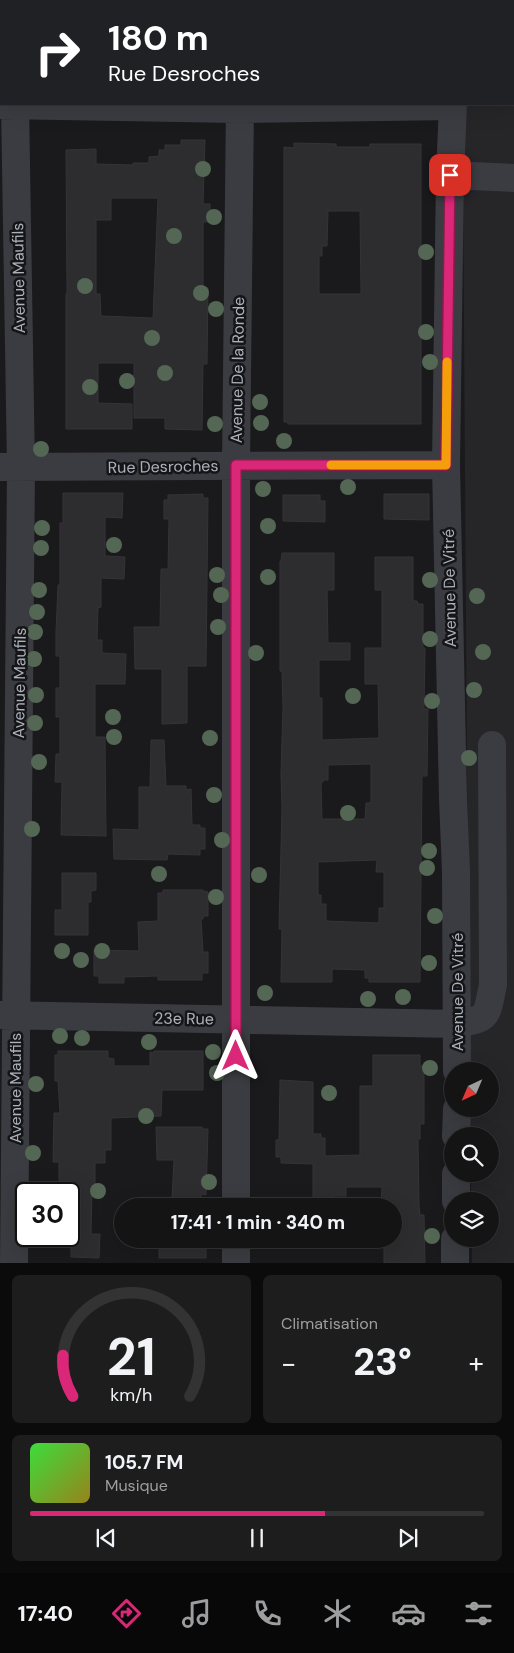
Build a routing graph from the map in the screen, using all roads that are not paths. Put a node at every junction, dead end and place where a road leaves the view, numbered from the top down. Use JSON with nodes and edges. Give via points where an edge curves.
{"nodes":[{"id":1,"x":10,"y":105,"type":"edge"},
{"id":2,"x":452,"y":105,"type":"edge"},
{"id":3,"x":240,"y":106,"type":"edge"},
{"id":4,"x":450,"y":175,"type":"junction"},
{"id":5,"x":514,"y":178,"type":"edge"},
{"id":6,"x":236,"y":465,"type":"junction"},
{"id":7,"x":446,"y":465,"type":"junction"},
{"id":8,"x":11,"y":467,"type":"edge"},
{"id":9,"x":492,"y":745,"type":"dead end"},
{"id":10,"x":453,"y":799,"type":"junction"},
{"id":11,"x":492,"y":819,"type":"junction"},
{"id":12,"x":8,"y":1015,"type":"edge"},
{"id":13,"x":236,"y":1019,"type":"junction"},
{"id":14,"x":457,"y":1024,"type":"junction"},
{"id":15,"x":457,"y":1062,"type":"edge"},
{"id":16,"x":236,"y":1198,"type":"edge"},
{"id":17,"x":455,"y":1247,"type":"edge"},
{"id":18,"x":236,"y":1248,"type":"edge"},
{"id":19,"x":14,"y":1263,"type":"edge"},
{"id":20,"x":236,"y":1263,"type":"edge"},
{"id":21,"x":455,"y":1263,"type":"edge"}],
"edges":[{"from":1,"to":3,"type":"street"},
{"from":1,"to":8,"type":"street","name":"Avenue Maufils"},
{"from":2,"to":3,"type":"street"},
{"from":2,"to":4,"type":"street","name":"Avenue De Vitré"},
{"from":3,"to":6,"type":"street","name":"Avenue De la Ronde"},
{"from":4,"to":5,"type":"street"},
{"from":4,"to":7,"type":"street","name":"Avenue De Vitré"},
{"from":6,"to":7,"type":"street","name":"Rue Desroches"},
{"from":6,"to":8,"type":"street","name":"Rue Desroches"},
{"from":6,"to":13,"type":"street","name":"Avenue De la Ronde"},
{"from":7,"to":10,"type":"street","name":"Avenue De Vitré"},
{"from":8,"to":12,"type":"street","name":"Avenue Maufils"},
{"from":9,"to":11,"type":"street"},
{"from":10,"to":11,"type":"street","via":[[475,800]]},
{"from":10,"to":14,"type":"street","name":"Avenue De Vitré"},
{"from":11,"to":14,"type":"street","name":"23e Rue","via":[[493,986],[486,1012],[480,1020]]},
{"from":12,"to":13,"type":"street","name":"23e Rue"},
{"from":12,"to":19,"type":"street","name":"Avenue Maufils"},
{"from":13,"to":14,"type":"street","name":"23e Rue"},
{"from":13,"to":16,"type":"street","name":"Avenue De la Ronde"},
{"from":14,"to":15,"type":"street","name":"Avenue De Vitré"},
{"from":17,"to":21,"type":"street"},
{"from":18,"to":20,"type":"street"}]}
